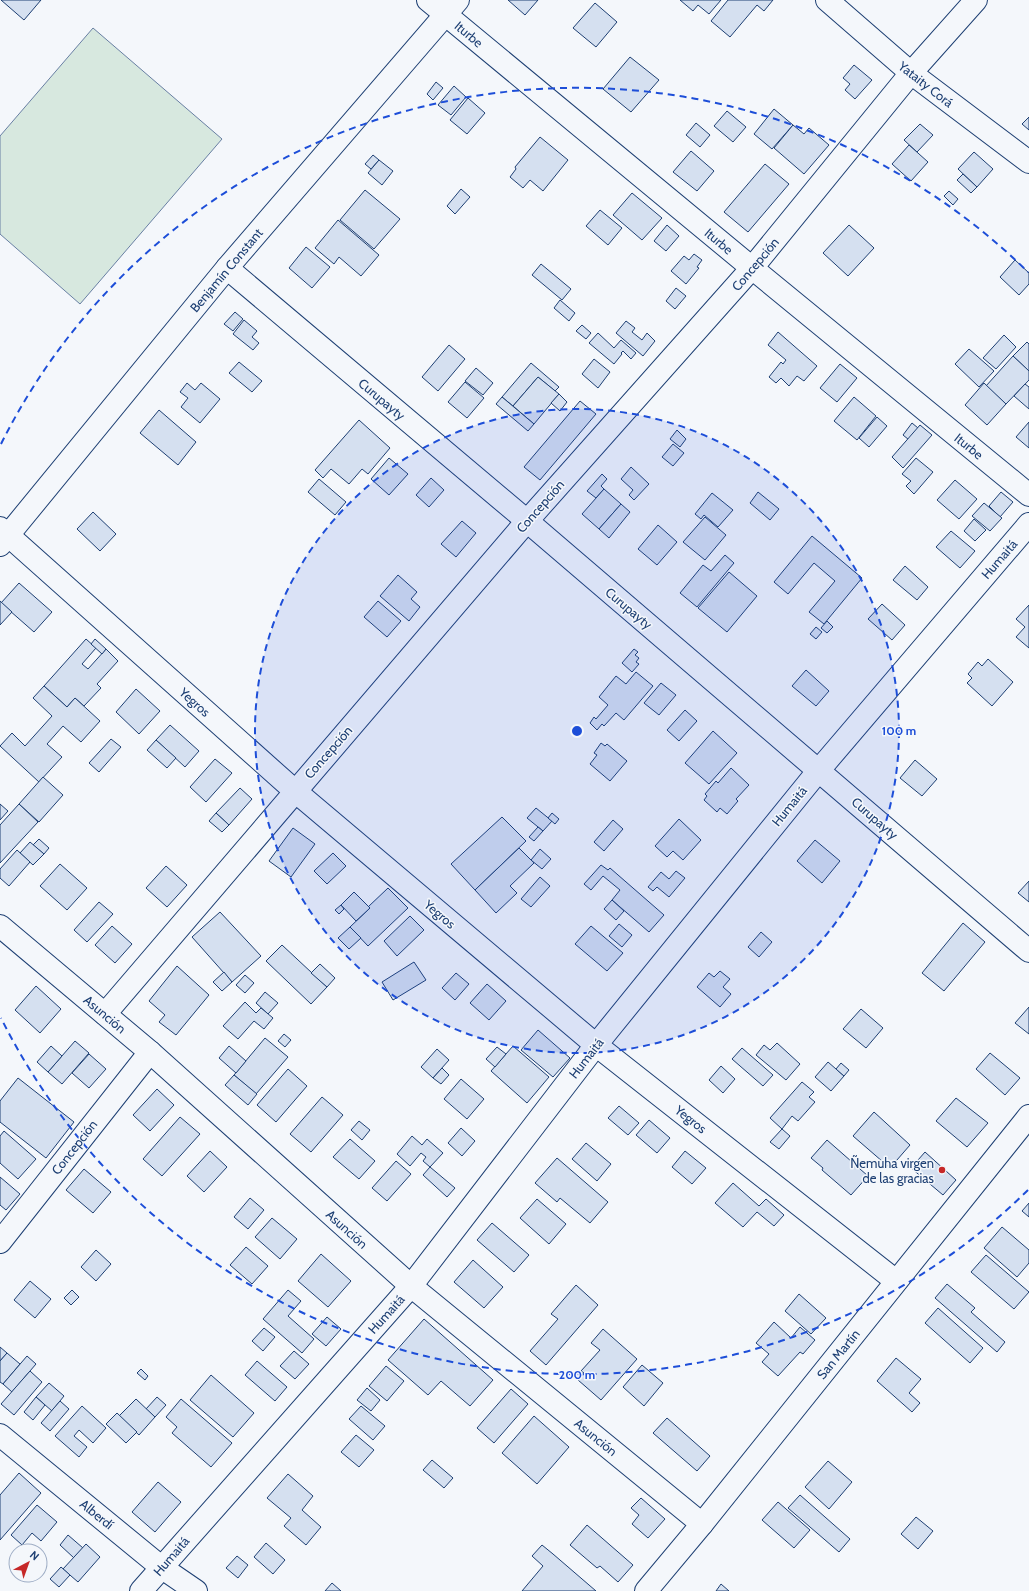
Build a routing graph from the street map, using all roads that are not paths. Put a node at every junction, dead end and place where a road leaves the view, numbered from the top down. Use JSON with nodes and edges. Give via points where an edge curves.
{"nodes":[{"id":1,"x":428,"y":0,"type":"edge"},
{"id":2,"x":827,"y":0,"type":"edge"},
{"id":3,"x":976,"y":0,"type":"edge"},
{"id":4,"x":452,"y":7,"type":"edge"},
{"id":5,"x":911,"y":73,"type":"junction"},
{"id":6,"x":1029,"y":162,"type":"edge"},
{"id":7,"x":227,"y":268,"type":"junction"},
{"id":8,"x":752,"y":268,"type":"junction"},
{"id":9,"x":1029,"y":495,"type":"edge"},
{"id":10,"x":527,"y":521,"type":"junction"},
{"id":11,"x":1029,"y":524,"type":"edge"},
{"id":12,"x":3,"y":536,"type":"edge"},
{"id":13,"x":819,"y":770,"type":"junction"},
{"id":14,"x":295,"y":790,"type":"junction"},
{"id":15,"x":0,"y":926,"type":"edge"},
{"id":16,"x":1029,"y":951,"type":"edge"},
{"id":17,"x":106,"y":1014,"type":"junction"},
{"id":18,"x":596,"y":1045,"type":"junction"},
{"id":19,"x":150,"y":1052,"type":"junction"},
{"id":20,"x":1029,"y":1116,"type":"edge"},
{"id":21,"x":0,"y":1242,"type":"edge"},
{"id":22,"x":896,"y":1281,"type":"junction"},
{"id":23,"x":411,"y":1286,"type":"junction"},
{"id":24,"x":0,"y":1435,"type":"edge"},
{"id":25,"x":702,"y":1524,"type":"junction"},
{"id":26,"x":161,"y":1567,"type":"junction"},
{"id":27,"x":141,"y":1591,"type":"edge"},
{"id":28,"x":196,"y":1591,"type":"edge"},
{"id":29,"x":646,"y":1591,"type":"edge"}],
"edges":[{"from":1,"to":4,"type":"street","name":"Iturbe"},
{"from":2,"to":5,"type":"street","name":"Yataity Corá"},
{"from":3,"to":5,"type":"street","name":"Concepción"},
{"from":4,"to":7,"type":"street","name":"Benjamín Constant"},
{"from":4,"to":8,"type":"street","name":"Iturbe"},
{"from":5,"to":6,"type":"street","name":"Yataity Corá"},
{"from":5,"to":8,"type":"street","name":"Concepción"},
{"from":7,"to":10,"type":"street","name":"Curupayty"},
{"from":7,"to":12,"type":"street","name":"Benjamín Constant"},
{"from":8,"to":9,"type":"street","name":"Iturbe"},
{"from":8,"to":10,"type":"street","name":"Concepción"},
{"from":10,"to":13,"type":"street","name":"Curupayty"},
{"from":10,"to":14,"type":"street","name":"Concepción"},
{"from":11,"to":13,"type":"street","name":"Humaitá"},
{"from":12,"to":14,"type":"street","name":"Yegros"},
{"from":13,"to":16,"type":"street","name":"Curupayty"},
{"from":13,"to":18,"type":"street","name":"Humaitá"},
{"from":14,"to":17,"type":"street","name":"Concepción"},
{"from":14,"to":18,"type":"street","name":"Yegros"},
{"from":15,"to":17,"type":"street","name":"Asunción"},
{"from":17,"to":19,"type":"street","name":"Asunción"},
{"from":18,"to":22,"type":"street","name":"Yegros"},
{"from":18,"to":23,"type":"street","name":"Humaitá"},
{"from":19,"to":21,"type":"street","name":"Concepción"},
{"from":19,"to":23,"type":"street","name":"Asunción"},
{"from":20,"to":22,"type":"street","name":"San Martín"},
{"from":22,"to":25,"type":"street","name":"San Martín"},
{"from":23,"to":25,"type":"street","name":"Asunción"},
{"from":23,"to":26,"type":"street","name":"Humaitá"},
{"from":24,"to":26,"type":"street","name":"Alberdí"},
{"from":25,"to":29,"type":"street","name":"San Martín"},
{"from":26,"to":27,"type":"street","name":"Humaitá"},
{"from":26,"to":28,"type":"street","name":"Alberdí"}]}
